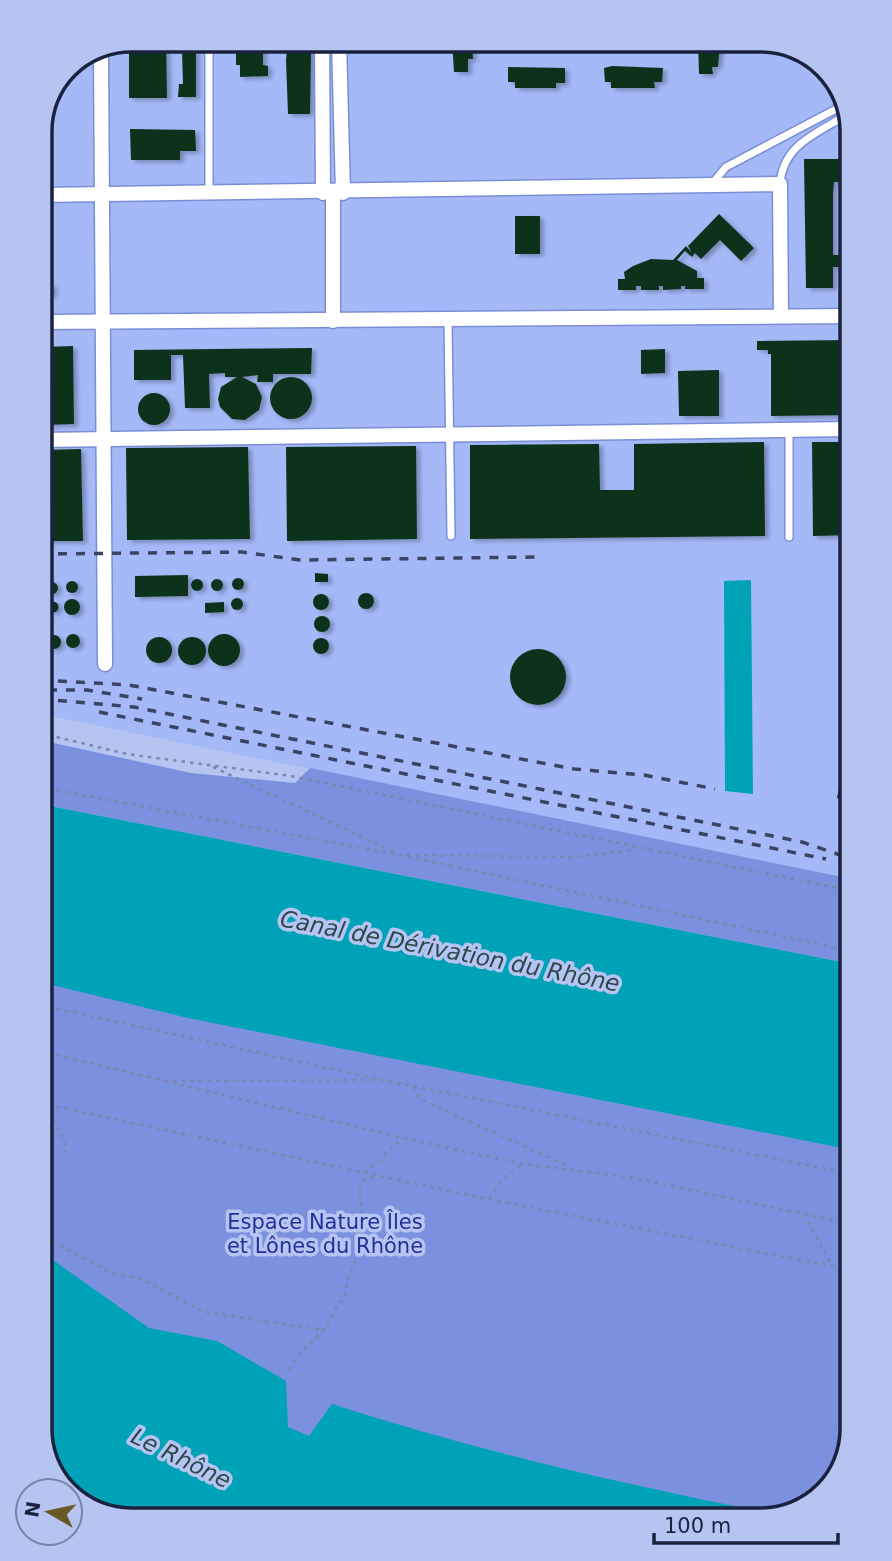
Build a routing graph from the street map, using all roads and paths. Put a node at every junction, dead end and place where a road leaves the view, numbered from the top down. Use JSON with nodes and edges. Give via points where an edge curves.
{"nodes":[{"id":1,"x":209,"y":52,"type":"edge"},
{"id":2,"x":323,"y":52,"type":"edge"},
{"id":3,"x":339,"y":52,"type":"edge"},
{"id":4,"x":101,"y":58,"type":"edge"},
{"id":5,"x":836,"y":109,"type":"edge"},
{"id":6,"x":838,"y":118,"type":"edge"},
{"id":7,"x":780,"y":184,"type":"junction"},
{"id":8,"x":710,"y":186,"type":"junction"},
{"id":9,"x":333,"y":193,"type":"junction"},
{"id":10,"x":209,"y":194,"type":"junction"},
{"id":11,"x":53,"y":195,"type":"edge"},
{"id":12,"x":102,"y":196,"type":"junction"},
{"id":13,"x":781,"y":316,"type":"junction"},
{"id":14,"x":840,"y":316,"type":"edge"},
{"id":15,"x":447,"y":320,"type":"junction"},
{"id":16,"x":102,"y":321,"type":"junction"},
{"id":17,"x":333,"y":321,"type":"junction"},
{"id":18,"x":53,"y":322,"type":"edge"},
{"id":19,"x":840,"y":429,"type":"edge"},
{"id":20,"x":789,"y":430,"type":"junction"},
{"id":21,"x":450,"y":435,"type":"junction"},
{"id":22,"x":103,"y":439,"type":"junction"},
{"id":23,"x":53,"y":440,"type":"edge"},
{"id":24,"x":451,"y":536,"type":"dead end"},
{"id":25,"x":789,"y":537,"type":"dead end"},
{"id":26,"x":105,"y":664,"type":"dead end"},
{"id":27,"x":53,"y":736,"type":"edge"},
{"id":28,"x":210,"y":766,"type":"junction"},
{"id":29,"x":53,"y":788,"type":"edge"},
{"id":30,"x":638,"y":849,"type":"junction"},
{"id":31,"x":399,"y":855,"type":"junction"},
{"id":32,"x":840,"y":889,"type":"edge"},
{"id":33,"x":840,"y":948,"type":"edge"},
{"id":34,"x":53,"y":1008,"type":"edge"},
{"id":35,"x":53,"y":1054,"type":"edge"},
{"id":36,"x":382,"y":1080,"type":"junction"},
{"id":37,"x":160,"y":1082,"type":"junction"},
{"id":38,"x":412,"y":1086,"type":"junction"},
{"id":39,"x":53,"y":1106,"type":"edge"},
{"id":40,"x":53,"y":1119,"type":"edge"},
{"id":41,"x":403,"y":1138,"type":"junction"},
{"id":42,"x":62,"y":1159,"type":"dead end"},
{"id":43,"x":523,"y":1164,"type":"junction"},
{"id":44,"x":572,"y":1168,"type":"junction"},
{"id":45,"x":840,"y":1172,"type":"edge"},
{"id":46,"x":365,"y":1173,"type":"junction"},
{"id":47,"x":376,"y":1175,"type":"junction"},
{"id":48,"x":487,"y":1199,"type":"junction"},
{"id":49,"x":804,"y":1214,"type":"junction"},
{"id":50,"x":840,"y":1222,"type":"edge"},
{"id":51,"x":53,"y":1242,"type":"edge"},
{"id":52,"x":832,"y":1266,"type":"junction"},
{"id":53,"x":840,"y":1268,"type":"edge"},
{"id":54,"x":323,"y":1330,"type":"junction"},
{"id":55,"x":289,"y":1370,"type":"dead end"}],
"edges":[{"from":1,"to":10,"type":"lane"},
{"from":2,"to":9,"type":"street"},
{"from":3,"to":9,"type":"street"},
{"from":4,"to":12,"type":"street"},
{"from":5,"to":8,"type":"lane","via":[[726,167]]},
{"from":6,"to":7,"type":"lane","via":[[795,145],[781,168]]},
{"from":7,"to":8,"type":"street"},
{"from":7,"to":13,"type":"street"},
{"from":8,"to":9,"type":"street"},
{"from":9,"to":10,"type":"street"},
{"from":9,"to":17,"type":"street"},
{"from":10,"to":12,"type":"street"},
{"from":11,"to":12,"type":"street"},
{"from":12,"to":16,"type":"street"},
{"from":13,"to":14,"type":"street"},
{"from":13,"to":15,"type":"street"},
{"from":15,"to":17,"type":"street"},
{"from":15,"to":21,"type":"lane"},
{"from":16,"to":17,"type":"street"},
{"from":16,"to":18,"type":"street"},
{"from":16,"to":22,"type":"street"},
{"from":19,"to":20,"type":"street"},
{"from":20,"to":21,"type":"street"},
{"from":20,"to":25,"type":"lane"},
{"from":21,"to":22,"type":"street"},
{"from":21,"to":24,"type":"lane"},
{"from":22,"to":23,"type":"street"},
{"from":22,"to":26,"type":"street"},
{"from":27,"to":28,"type":"path","via":[[127,754]]},
{"from":28,"to":30,"type":"path","via":[[291,776]]},
{"from":28,"to":31,"type":"path"},
{"from":29,"to":31,"type":"path"},
{"from":30,"to":31,"type":"path","via":[[574,857]]},
{"from":30,"to":32,"type":"path"},
{"from":31,"to":33,"type":"path"},
{"from":34,"to":36,"type":"path"},
{"from":35,"to":37,"type":"path"},
{"from":36,"to":37,"type":"path"},
{"from":36,"to":38,"type":"path"},
{"from":37,"to":41,"type":"path"},
{"from":38,"to":44,"type":"path","via":[[420,1099]]},
{"from":38,"to":45,"type":"path"},
{"from":39,"to":46,"type":"path"},
{"from":40,"to":42,"type":"path","via":[[66,1146]]},
{"from":41,"to":43,"type":"path"},
{"from":41,"to":46,"type":"path"},
{"from":43,"to":44,"type":"path"},
{"from":43,"to":48,"type":"path"},
{"from":44,"to":49,"type":"path"},
{"from":46,"to":47,"type":"path"},
{"from":47,"to":48,"type":"path"},
{"from":47,"to":54,"type":"path","via":[[361,1182],[360,1248],[346,1282],[345,1298],[333,1309]]},
{"from":48,"to":52,"type":"path"},
{"from":49,"to":50,"type":"path"},
{"from":49,"to":52,"type":"path"},
{"from":51,"to":54,"type":"path","via":[[111,1273],[141,1279],[205,1312]]},
{"from":52,"to":53,"type":"path"},
{"from":54,"to":55,"type":"path","via":[[301,1349]]}]}
